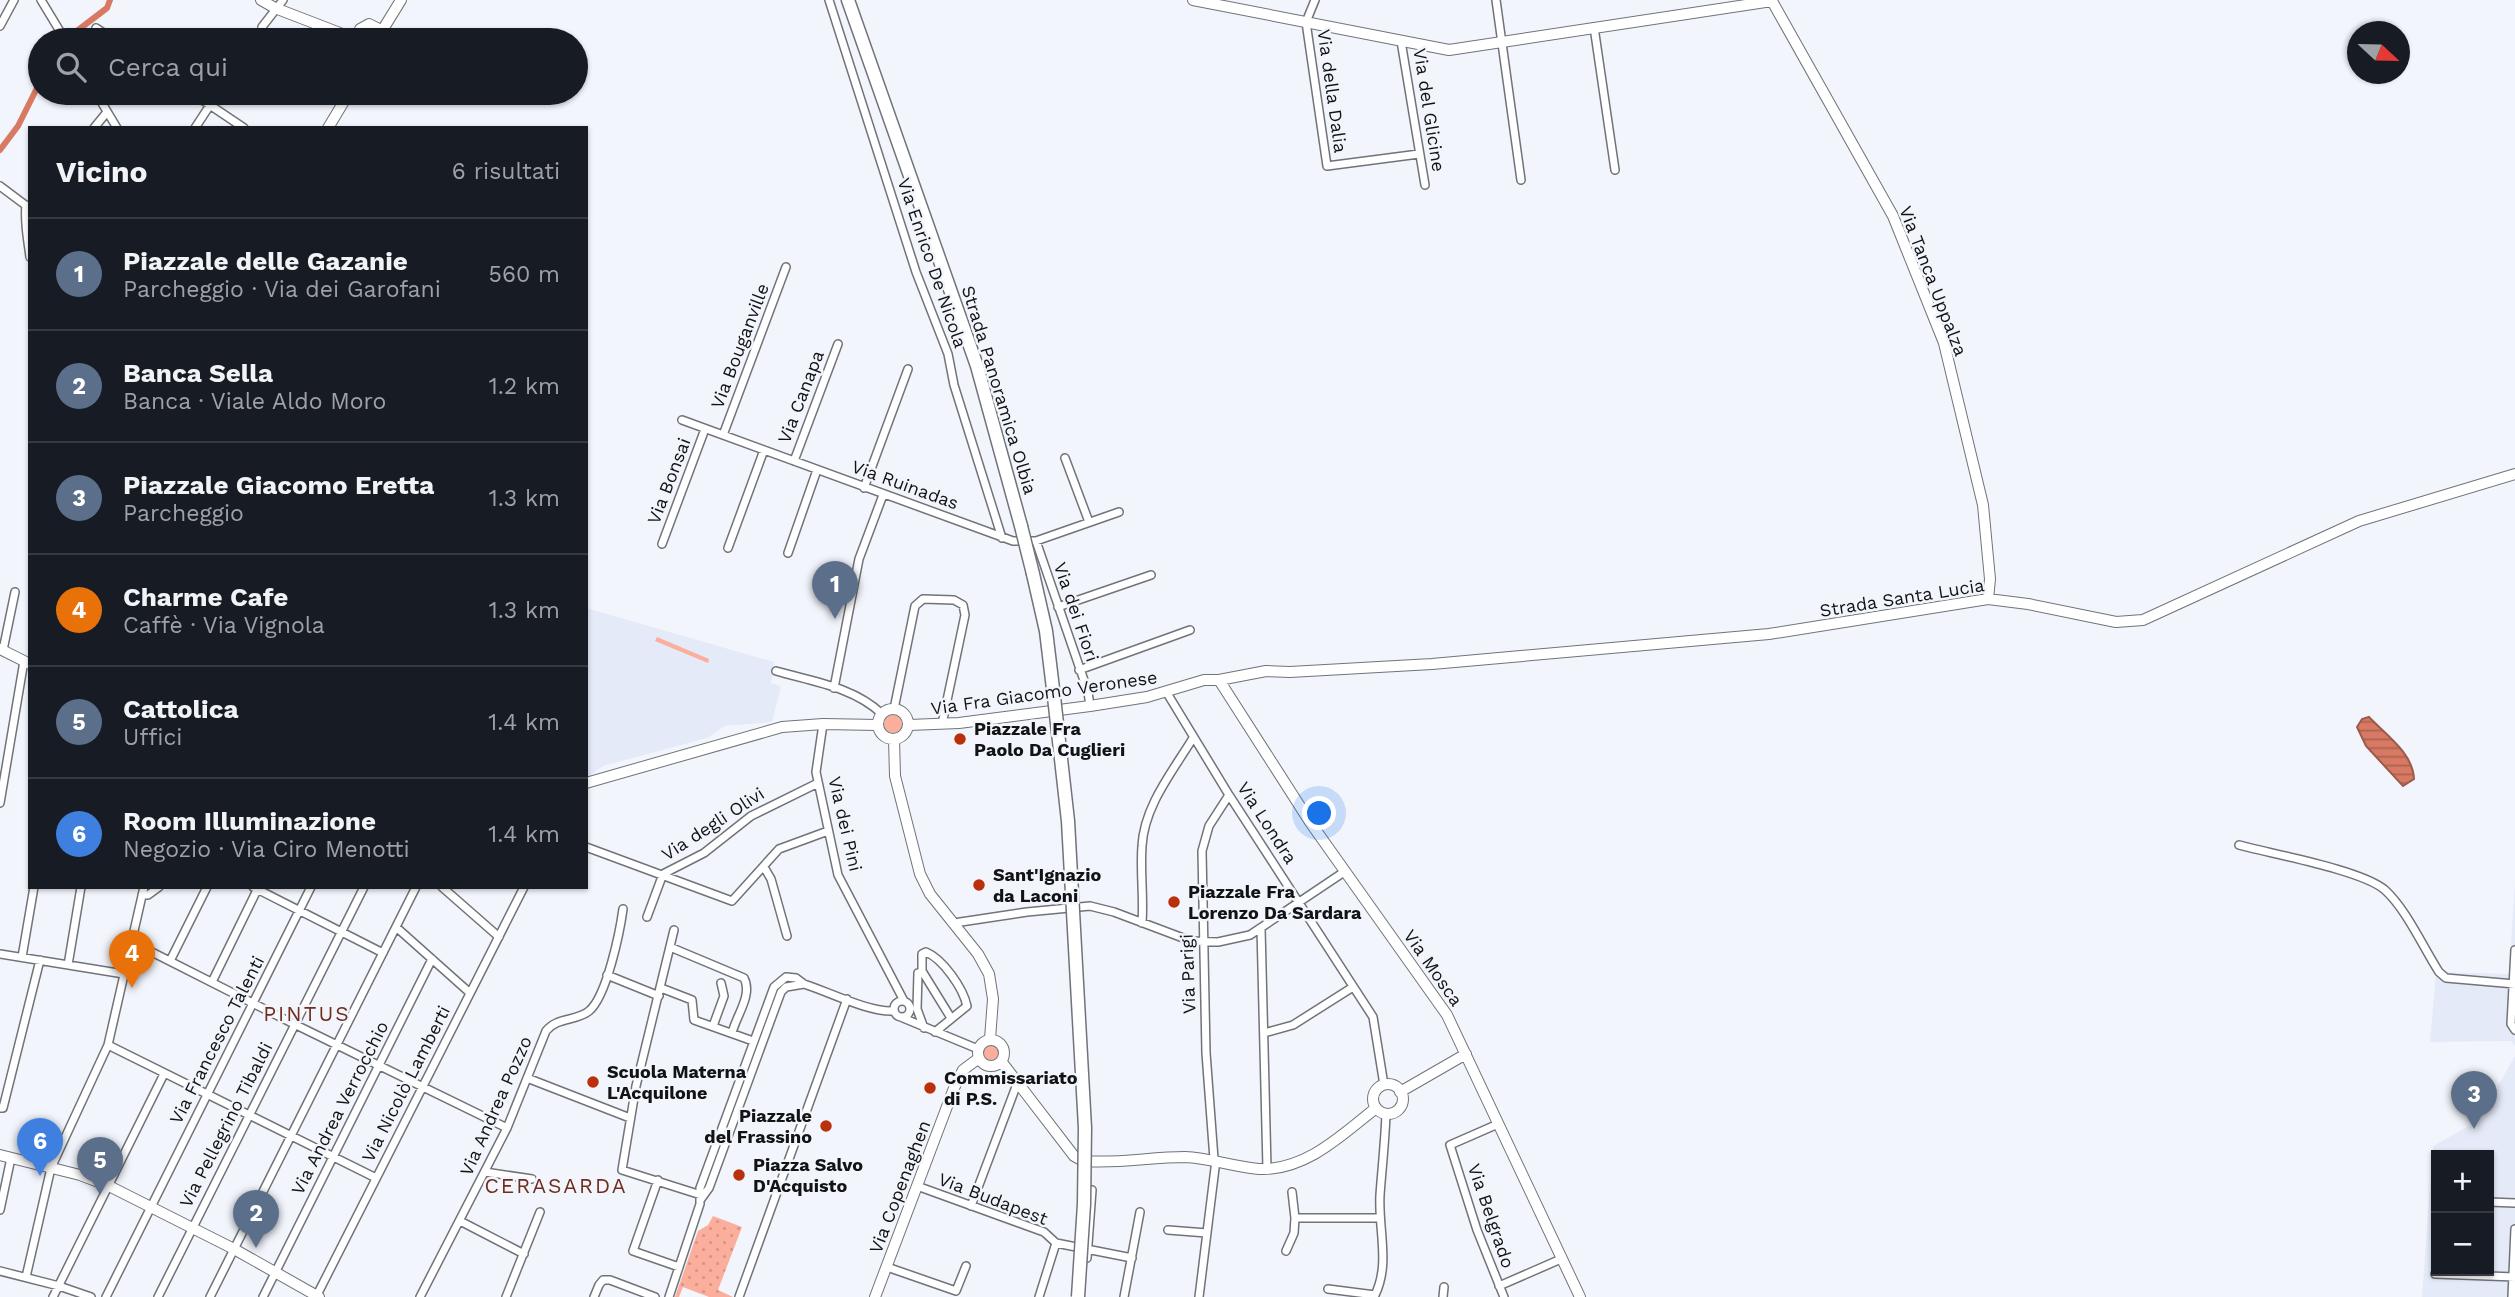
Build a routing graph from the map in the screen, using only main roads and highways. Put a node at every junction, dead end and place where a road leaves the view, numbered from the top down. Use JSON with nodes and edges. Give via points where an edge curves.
{"nodes":[{"id":1,"x":848,"y":0,"type":"edge"},
{"id":2,"x":1078,"y":1297,"type":"edge"}],
"edges":[{"from":1,"to":2,"type":"highway","name":"Strada Panoramica Olbia","bridge":true,"via":[[977,366],[1046,631],[1068,821],[1085,1128]]}]}
